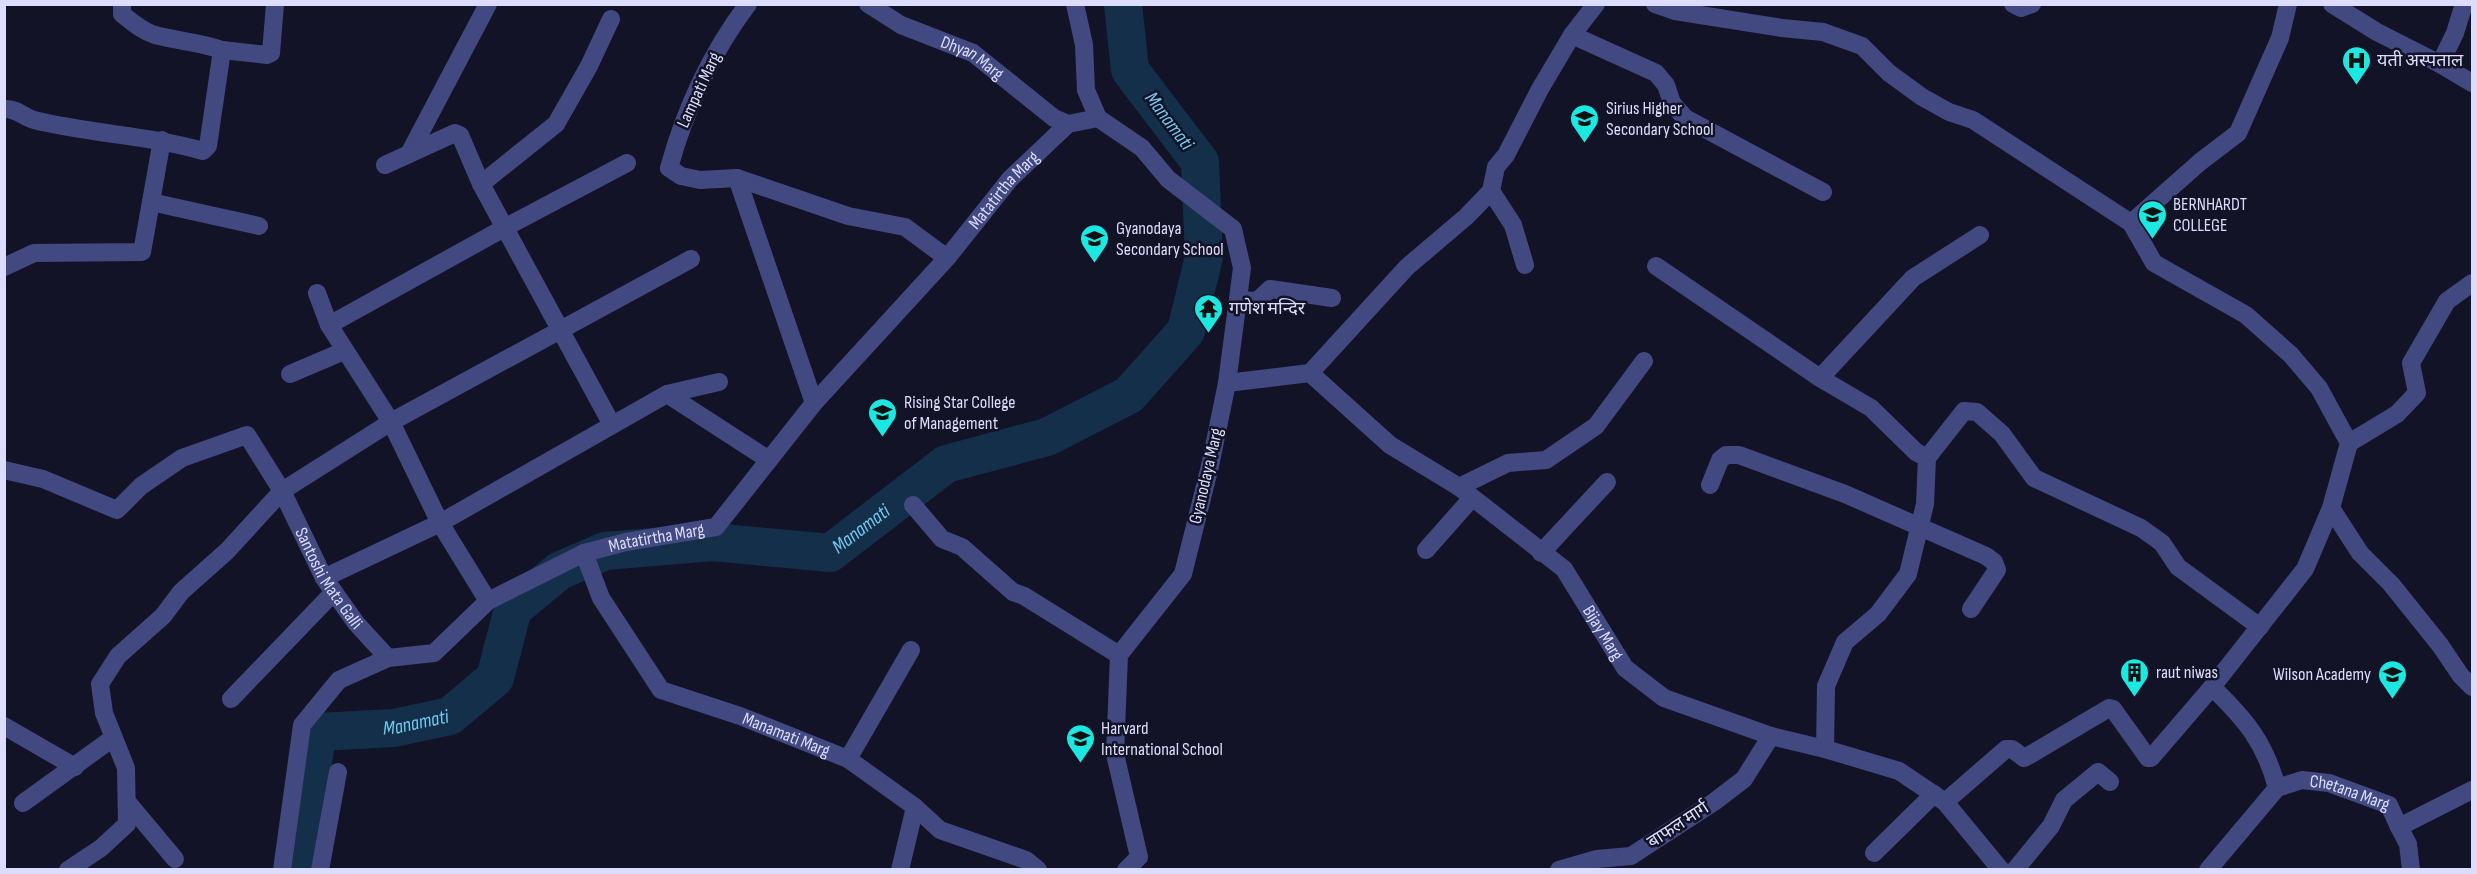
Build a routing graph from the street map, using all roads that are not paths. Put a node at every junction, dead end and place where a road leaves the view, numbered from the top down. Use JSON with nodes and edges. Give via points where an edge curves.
{"nodes":[{"id":1,"x":122,"y":4,"type":"edge"},
{"id":2,"x":275,"y":4,"type":"edge"},
{"id":3,"x":488,"y":4,"type":"edge"},
{"id":4,"x":748,"y":4,"type":"edge"},
{"id":5,"x":868,"y":4,"type":"edge"},
{"id":6,"x":1075,"y":4,"type":"edge"},
{"id":7,"x":1596,"y":4,"type":"edge"},
{"id":8,"x":1655,"y":4,"type":"edge"},
{"id":9,"x":2013,"y":4,"type":"edge"},
{"id":10,"x":2032,"y":4,"type":"edge"},
{"id":11,"x":2288,"y":4,"type":"edge"},
{"id":12,"x":2332,"y":4,"type":"edge"},
{"id":13,"x":2464,"y":4,"type":"edge"},
{"id":14,"x":611,"y":19,"type":"dead end"},
{"id":15,"x":1572,"y":34,"type":"junction"},
{"id":16,"x":222,"y":50,"type":"junction"},
{"id":17,"x":2440,"y":64,"type":"junction"},
{"id":18,"x":2472,"y":83,"type":"edge"},
{"id":19,"x":4,"y":109,"type":"edge"},
{"id":20,"x":1098,"y":118,"type":"junction"},
{"id":21,"x":1068,"y":124,"type":"junction"},
{"id":22,"x":162,"y":140,"type":"junction"},
{"id":23,"x":409,"y":154,"type":"junction"},
{"id":24,"x":627,"y":163,"type":"dead end"},
{"id":25,"x":385,"y":165,"type":"dead end"},
{"id":26,"x":737,"y":178,"type":"junction"},
{"id":27,"x":481,"y":184,"type":"junction"},
{"id":28,"x":1491,"y":191,"type":"junction"},
{"id":29,"x":1822,"y":192,"type":"dead end"},
{"id":30,"x":151,"y":202,"type":"junction"},
{"id":31,"x":2131,"y":223,"type":"junction"},
{"id":32,"x":259,"y":226,"type":"dead end"},
{"id":33,"x":506,"y":227,"type":"junction"},
{"id":34,"x":1980,"y":235,"type":"dead end"},
{"id":35,"x":947,"y":258,"type":"junction"},
{"id":36,"x":691,"y":259,"type":"dead end"},
{"id":37,"x":1525,"y":265,"type":"dead end"},
{"id":38,"x":1656,"y":266,"type":"dead end"},
{"id":39,"x":4,"y":267,"type":"edge"},
{"id":40,"x":2472,"y":283,"type":"edge"},
{"id":41,"x":317,"y":293,"type":"dead end"},
{"id":42,"x":1332,"y":298,"type":"dead end"},
{"id":43,"x":1238,"y":300,"type":"junction"},
{"id":44,"x":329,"y":325,"type":"junction"},
{"id":45,"x":560,"y":329,"type":"junction"},
{"id":46,"x":344,"y":351,"type":"junction"},
{"id":47,"x":1644,"y":361,"type":"dead end"},
{"id":48,"x":1310,"y":373,"type":"junction"},
{"id":49,"x":290,"y":374,"type":"dead end"},
{"id":50,"x":1820,"y":378,"type":"junction"},
{"id":51,"x":719,"y":382,"type":"dead end"},
{"id":52,"x":1227,"y":383,"type":"junction"},
{"id":53,"x":667,"y":394,"type":"junction"},
{"id":54,"x":814,"y":403,"type":"junction"},
{"id":55,"x":391,"y":422,"type":"junction"},
{"id":56,"x":611,"y":423,"type":"junction"},
{"id":57,"x":2349,"y":442,"type":"junction"},
{"id":58,"x":1927,"y":458,"type":"junction"},
{"id":59,"x":769,"y":460,"type":"junction"},
{"id":60,"x":4,"y":470,"type":"edge"},
{"id":61,"x":1607,"y":482,"type":"dead end"},
{"id":62,"x":1710,"y":485,"type":"dead end"},
{"id":63,"x":282,"y":491,"type":"junction"},
{"id":64,"x":1466,"y":493,"type":"junction"},
{"id":65,"x":913,"y":505,"type":"dead end"},
{"id":66,"x":2331,"y":508,"type":"junction"},
{"id":67,"x":440,"y":523,"type":"junction"},
{"id":68,"x":1920,"y":527,"type":"junction"},
{"id":69,"x":1426,"y":550,"type":"dead end"},
{"id":70,"x":1541,"y":553,"type":"junction"},
{"id":71,"x":584,"y":554,"type":"junction"},
{"id":72,"x":329,"y":585,"type":"junction"},
{"id":73,"x":488,"y":601,"type":"junction"},
{"id":74,"x":1971,"y":609,"type":"dead end"},
{"id":75,"x":2260,"y":627,"type":"junction"},
{"id":76,"x":910,"y":650,"type":"dead end"},
{"id":77,"x":1119,"y":655,"type":"junction"},
{"id":78,"x":388,"y":658,"type":"junction"},
{"id":79,"x":2212,"y":687,"type":"junction"},
{"id":80,"x":2472,"y":687,"type":"edge"},
{"id":81,"x":231,"y":699,"type":"dead end"},
{"id":82,"x":4,"y":726,"type":"edge"},
{"id":83,"x":1771,"y":736,"type":"junction"},
{"id":84,"x":113,"y":738,"type":"junction"},
{"id":85,"x":1825,"y":749,"type":"junction"},
{"id":86,"x":848,"y":759,"type":"junction"},
{"id":87,"x":75,"y":767,"type":"junction"},
{"id":88,"x":338,"y":772,"type":"dead end"},
{"id":89,"x":2110,"y":782,"type":"dead end"},
{"id":90,"x":2277,"y":788,"type":"junction"},
{"id":91,"x":2472,"y":790,"type":"edge"},
{"id":92,"x":1939,"y":798,"type":"junction"},
{"id":93,"x":23,"y":803,"type":"dead end"},
{"id":94,"x":129,"y":804,"type":"junction"},
{"id":95,"x":915,"y":807,"type":"junction"},
{"id":96,"x":2399,"y":827,"type":"junction"},
{"id":97,"x":1874,"y":854,"type":"dead end"},
{"id":98,"x":175,"y":859,"type":"dead end"},
{"id":99,"x":1137,"y":866,"type":"edge"},
{"id":100,"x":68,"y":870,"type":"edge"},
{"id":101,"x":282,"y":870,"type":"edge"},
{"id":102,"x":320,"y":870,"type":"edge"},
{"id":103,"x":900,"y":870,"type":"edge"},
{"id":104,"x":1038,"y":870,"type":"edge"},
{"id":105,"x":1558,"y":870,"type":"edge"},
{"id":106,"x":2001,"y":870,"type":"edge"},
{"id":107,"x":2015,"y":870,"type":"edge"},
{"id":108,"x":2208,"y":870,"type":"edge"},
{"id":109,"x":2411,"y":870,"type":"edge"}],
"edges":[{"from":1,"to":16,"type":"street","via":[[122,14],[148,32]]},
{"from":2,"to":16,"type":"street","via":[[271,53]]},
{"from":3,"to":23,"type":"street"},
{"from":4,"to":26,"type":"street","name":"Lampati Marg","via":[[728,31],[699,86],[676,140],[669,168],[681,176],[700,180]]},
{"from":5,"to":21,"type":"street","name":"Dhyan Marg","via":[[901,25],[973,53],[1053,118]]},
{"from":6,"to":20,"type":"street","via":[[1084,45],[1086,90]]},
{"from":7,"to":15,"type":"street"},
{"from":8,"to":31,"type":"street","via":[[1676,11],[1823,32],[1862,46],[1888,73],[1922,97],[1973,120]]},
{"from":9,"to":10,"type":"street","via":[[2021,8]]},
{"from":11,"to":31,"type":"street","via":[[2280,38],[2238,133]]},
{"from":12,"to":17,"type":"street"},
{"from":13,"to":17,"type":"street"},
{"from":14,"to":27,"type":"street","via":[[556,124]]},
{"from":15,"to":28,"type":"street","via":[[1496,167]]},
{"from":15,"to":29,"type":"street","via":[[1656,72],[1685,118]]},
{"from":16,"to":22,"type":"street","via":[[208,146],[203,151]]},
{"from":17,"to":18,"type":"street"},
{"from":19,"to":22,"type":"street","via":[[32,119]]},
{"from":20,"to":21,"type":"street"},
{"from":20,"to":43,"type":"street","name":"Gyanodaya Marg","via":[[1142,148],[1168,179],[1233,229],[1242,268]]},
{"from":21,"to":35,"type":"street","name":"Matatirtha Marg","via":[[1010,179]]},
{"from":22,"to":30,"type":"street"},
{"from":23,"to":25,"type":"street"},
{"from":23,"to":27,"type":"street","via":[[455,133],[460,135]]},
{"from":24,"to":33,"type":"street"},
{"from":26,"to":35,"type":"street","via":[[848,216],[905,227]]},
{"from":26,"to":54,"type":"street"},
{"from":27,"to":33,"type":"street"},
{"from":28,"to":37,"type":"street","via":[[1513,225]]},
{"from":28,"to":48,"type":"street","via":[[1407,267]]},
{"from":30,"to":32,"type":"street"},
{"from":30,"to":39,"type":"street","via":[[142,252],[34,253]]},
{"from":31,"to":57,"type":"street","via":[[2154,263],[2246,315],[2291,355],[2319,388]]},
{"from":33,"to":44,"type":"street"},
{"from":33,"to":45,"type":"street"},
{"from":34,"to":50,"type":"street","via":[[1913,278]]},
{"from":35,"to":54,"type":"street","name":"Matatirtha Marg"},
{"from":36,"to":45,"type":"street"},
{"from":38,"to":50,"type":"street"},
{"from":40,"to":57,"type":"street","via":[[2447,301],[2410,363],[2417,393],[2397,414]]},
{"from":41,"to":44,"type":"street"},
{"from":42,"to":43,"type":"street","via":[[1270,289],[1257,302]]},
{"from":43,"to":52,"type":"street","name":"Gyanodaya Marg"},
{"from":44,"to":46,"type":"street"},
{"from":45,"to":55,"type":"street"},
{"from":45,"to":56,"type":"street"},
{"from":46,"to":49,"type":"street"},
{"from":46,"to":55,"type":"street"},
{"from":47,"to":64,"type":"street","via":[[1596,426],[1546,460],[1508,464]]},
{"from":48,"to":52,"type":"street"},
{"from":48,"to":64,"type":"street","name":"Bijay Marg","via":[[1390,445]]},
{"from":50,"to":58,"type":"street","via":[[1871,408]]},
{"from":51,"to":53,"type":"street"},
{"from":52,"to":77,"type":"street","name":"Gyanodaya Marg","via":[[1183,574]]},
{"from":53,"to":56,"type":"street"},
{"from":53,"to":59,"type":"street"},
{"from":54,"to":59,"type":"street","name":"Matatirtha Marg"},
{"from":55,"to":63,"type":"street"},
{"from":55,"to":67,"type":"street"},
{"from":56,"to":67,"type":"street"},
{"from":57,"to":66,"type":"street"},
{"from":58,"to":68,"type":"street"},
{"from":58,"to":75,"type":"street","via":[[1964,411],[1977,412],[2002,434],[2034,478],[2141,528],[2162,543],[2178,567]]},
{"from":59,"to":71,"type":"street","name":"Matatirtha Marg","via":[[716,527],[626,542]]},
{"from":60,"to":63,"type":"street","name":"Santoshi Mata Galli","via":[[43,478],[117,510],[141,486],[182,458],[248,435]]},
{"from":61,"to":70,"type":"street"},
{"from":62,"to":68,"type":"street","via":[[1720,460],[1726,455],[1740,455]]},
{"from":63,"to":72,"type":"street","name":"Santoshi Mata Galli"},
{"from":63,"to":84,"type":"street","via":[[181,592],[163,616],[118,656],[100,684]]},
{"from":64,"to":69,"type":"street"},
{"from":64,"to":70,"type":"street","name":"Bijay Marg"},
{"from":65,"to":77,"type":"street","via":[[942,539],[962,547],[1013,592]]},
{"from":66,"to":75,"type":"street","via":[[2305,569]]},
{"from":66,"to":80,"type":"street","via":[[2360,554],[2391,584]]},
{"from":67,"to":72,"type":"street"},
{"from":67,"to":73,"type":"street"},
{"from":68,"to":74,"type":"street","via":[[1994,562],[1997,570]]},
{"from":68,"to":85,"type":"street","via":[[1908,574],[1878,614],[1845,642],[1826,686]]},
{"from":70,"to":83,"type":"street","name":"Bijay Marg","via":[[1564,569],[1625,668],[1664,698]]},
{"from":71,"to":73,"type":"street","name":"Matatirtha Marg"},
{"from":71,"to":86,"type":"street","name":"Manamati Marg","via":[[601,598],[661,690]]},
{"from":72,"to":78,"type":"street","name":"Santoshi Mata Galli"},
{"from":72,"to":81,"type":"street"},
{"from":73,"to":78,"type":"street","name":"Matatirtha Marg","via":[[434,653]]},
{"from":75,"to":79,"type":"street"},
{"from":76,"to":86,"type":"street"},
{"from":77,"to":99,"type":"street","via":[[1115,754]]},
{"from":78,"to":101,"type":"street","name":"Matatirtha Marg","via":[[339,680],[302,725]]},
{"from":79,"to":90,"type":"street","via":[[2244,719],[2270,762]]},
{"from":79,"to":92,"type":"street","via":[[2151,758],[2109,708],[2024,758],[2006,748]]},
{"from":82,"to":87,"type":"street"},
{"from":83,"to":85,"type":"street","name":"Bijay Marg"},
{"from":83,"to":105,"type":"street","name":"बाफल मार्ग","via":[[1744,779],[1631,856],[1597,859]]},
{"from":84,"to":87,"type":"street"},
{"from":84,"to":94,"type":"street","via":[[126,768]]},
{"from":85,"to":92,"type":"street","name":"Bijay Marg","via":[[1899,771]]},
{"from":86,"to":95,"type":"street","name":"Manamati Marg"},
{"from":87,"to":93,"type":"street"},
{"from":88,"to":102,"type":"street"},
{"from":89,"to":107,"type":"street","via":[[2098,772],[2064,800],[2051,826]]},
{"from":90,"to":96,"type":"street","name":"Chetana Marg","via":[[2302,780],[2329,783],[2389,805]]},
{"from":90,"to":108,"type":"street"},
{"from":91,"to":96,"type":"street","name":"Chetana Marg"},
{"from":92,"to":97,"type":"street"},
{"from":92,"to":106,"type":"street","name":"Bijay Marg"},
{"from":94,"to":98,"type":"street"},
{"from":94,"to":100,"type":"street","via":[[127,824]]},
{"from":95,"to":103,"type":"street"},
{"from":95,"to":104,"type":"street","name":"Manamati Marg","via":[[940,830],[1026,860]]},
{"from":96,"to":109,"type":"street","via":[[2408,844]]}]}
